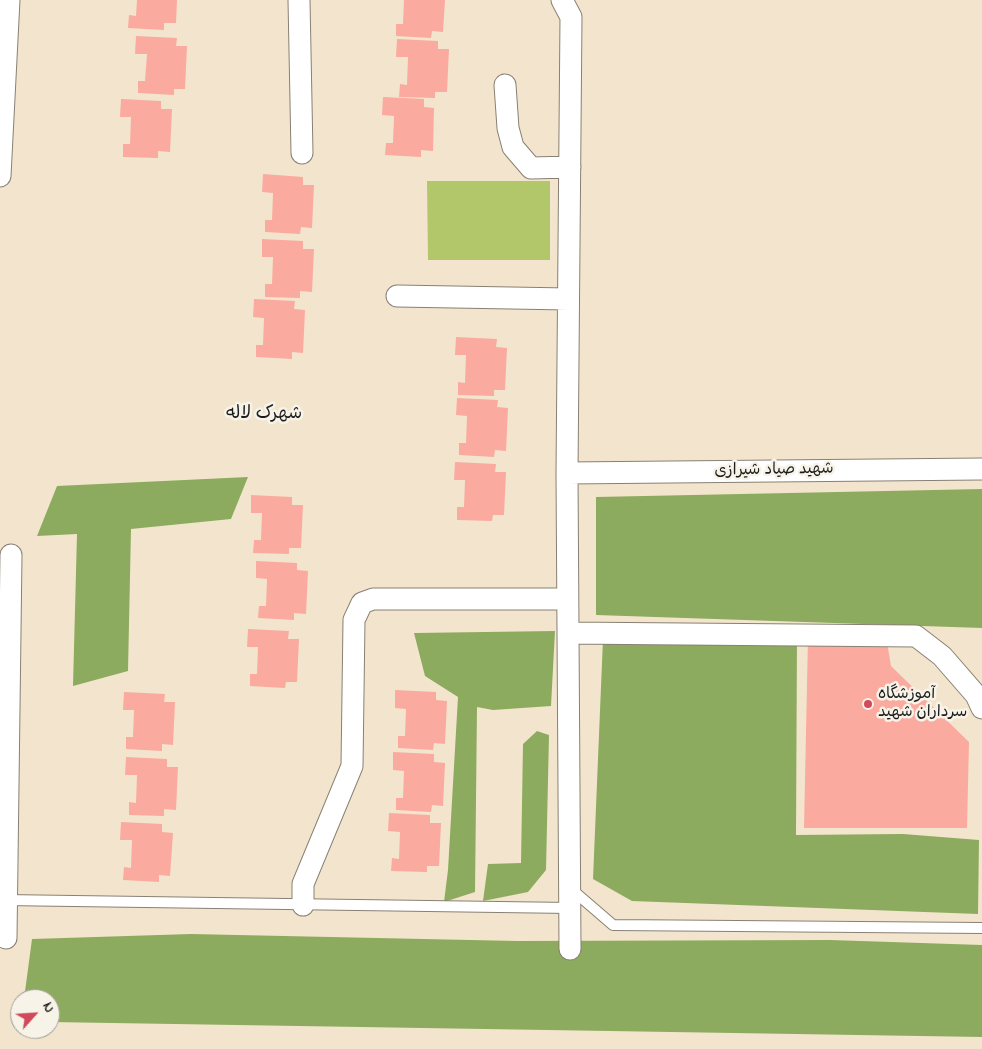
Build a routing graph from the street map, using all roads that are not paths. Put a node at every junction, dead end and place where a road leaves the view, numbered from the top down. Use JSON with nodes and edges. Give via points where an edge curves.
{"nodes":[{"id":1,"x":9,"y":0,"type":"edge"},
{"id":2,"x":299,"y":0,"type":"edge"},
{"id":3,"x":562,"y":0,"type":"edge"},
{"id":4,"x":505,"y":85,"type":"dead end"},
{"id":5,"x":302,"y":153,"type":"dead end"},
{"id":6,"x":570,"y":167,"type":"junction"},
{"id":7,"x":0,"y":176,"type":"edge"},
{"id":8,"x":397,"y":296,"type":"dead end"},
{"id":9,"x":568,"y":299,"type":"junction"},
{"id":10,"x":982,"y":469,"type":"edge"},
{"id":11,"x":566,"y":473,"type":"junction"},
{"id":12,"x":11,"y":555,"type":"dead end"},
{"id":13,"x":566,"y":599,"type":"junction"},
{"id":14,"x":568,"y":633,"type":"junction"},
{"id":15,"x":982,"y":708,"type":"edge"},
{"id":16,"x":570,"y":898,"type":"junction"},
{"id":17,"x":3,"y":900,"type":"edge"},
{"id":18,"x":303,"y":905,"type":"junction"},
{"id":19,"x":982,"y":928,"type":"edge"},
{"id":20,"x":6,"y":938,"type":"dead end"},
{"id":21,"x":570,"y":949,"type":"dead end"}],
"edges":[{"from":1,"to":7,"type":"street"},
{"from":2,"to":5,"type":"street"},
{"from":3,"to":6,"type":"street","via":[[571,17]]},
{"from":4,"to":6,"type":"street","via":[[508,128],[513,147],[531,168]]},
{"from":6,"to":9,"type":"street"},
{"from":8,"to":9,"type":"street"},
{"from":9,"to":11,"type":"street"},
{"from":10,"to":11,"type":"street","name":"شهید صیاد شیرازی"},
{"from":11,"to":13,"type":"street"},
{"from":12,"to":17,"type":"street"},
{"from":13,"to":14,"type":"street"},
{"from":13,"to":18,"type":"street","via":[[373,599],[362,603],[354,620],[352,766],[303,884]]},
{"from":14,"to":15,"type":"street","via":[[916,636],[942,656],[976,695]]},
{"from":14,"to":16,"type":"street"},
{"from":16,"to":18,"type":"lane"},
{"from":16,"to":19,"type":"lane","via":[[613,925]]},
{"from":16,"to":21,"type":"street"},
{"from":17,"to":18,"type":"lane"},
{"from":17,"to":20,"type":"street"}]}
